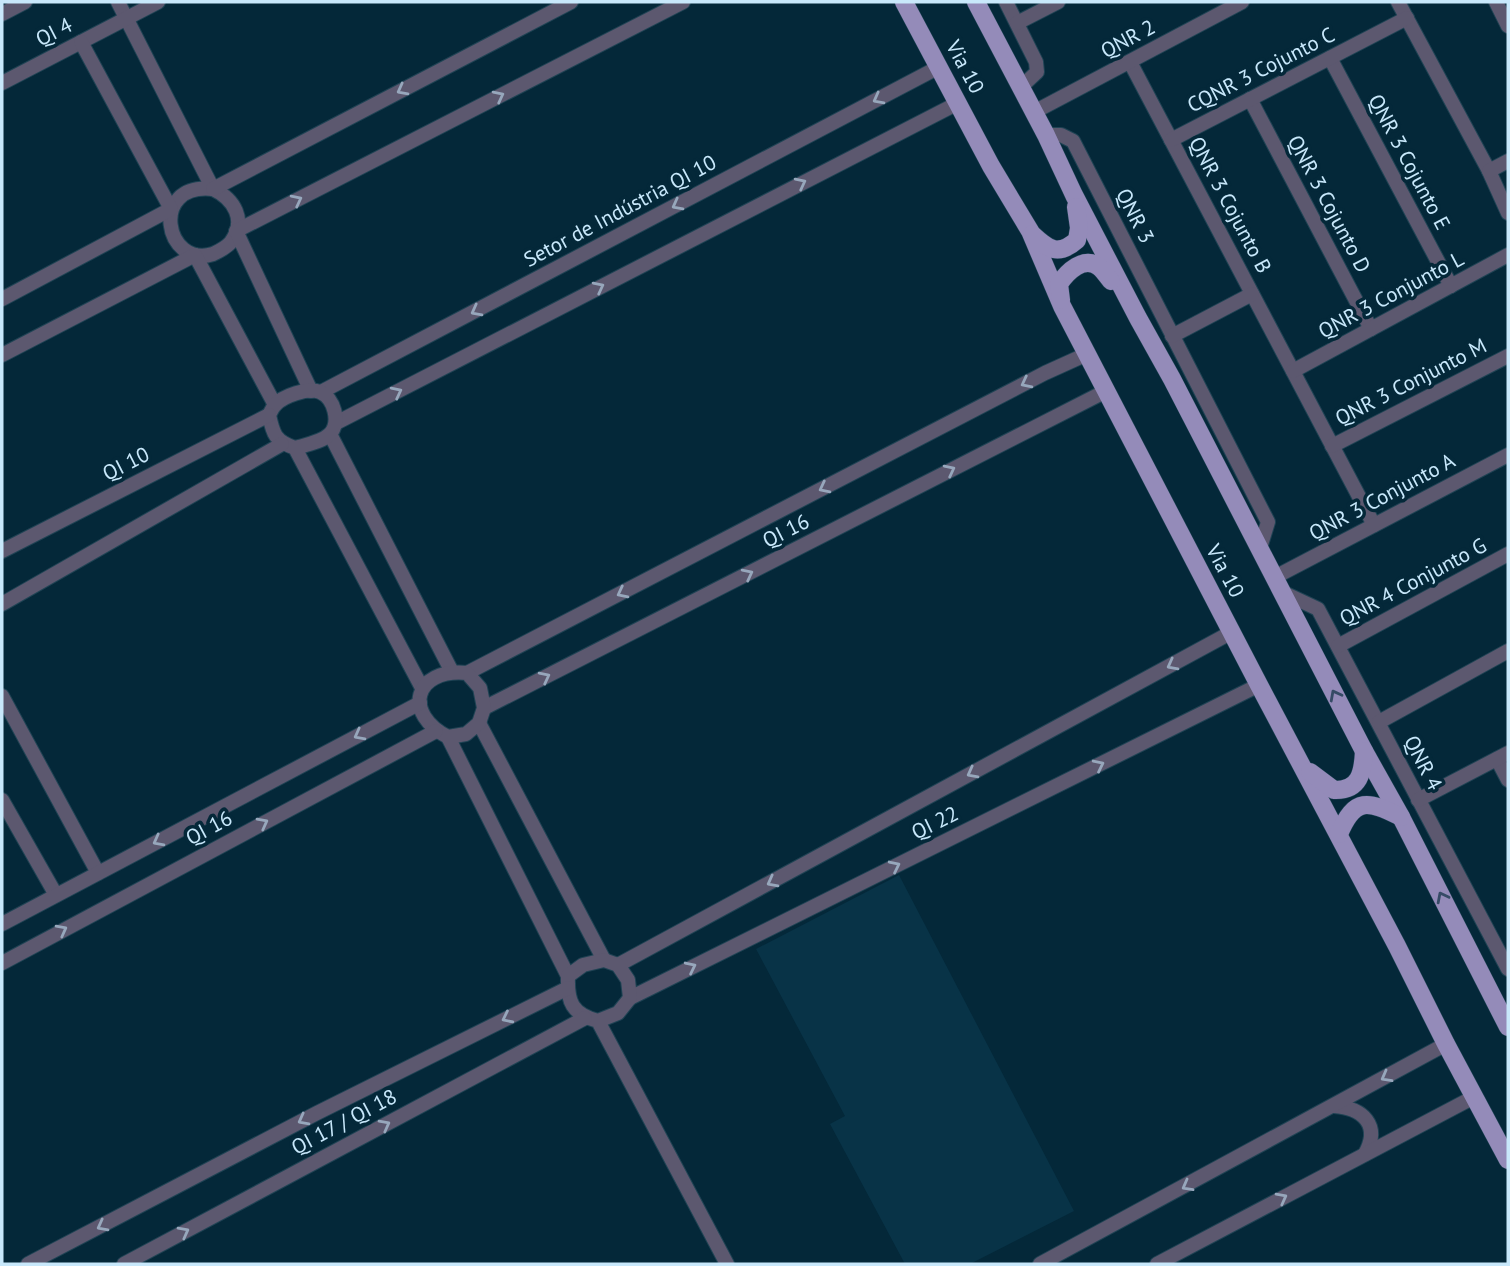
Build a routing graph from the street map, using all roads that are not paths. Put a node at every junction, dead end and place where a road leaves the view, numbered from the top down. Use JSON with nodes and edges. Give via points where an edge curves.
{"nodes":[{"id":1,"x":25,"y":2,"type":"edge"},
{"id":2,"x":118,"y":2,"type":"edge"},
{"id":3,"x":158,"y":2,"type":"edge"},
{"id":4,"x":571,"y":2,"type":"edge"},
{"id":5,"x":683,"y":2,"type":"edge"},
{"id":6,"x":904,"y":2,"type":"edge"},
{"id":7,"x":976,"y":2,"type":"edge"},
{"id":8,"x":1006,"y":2,"type":"edge"},
{"id":9,"x":1058,"y":2,"type":"edge"},
{"id":10,"x":1242,"y":2,"type":"edge"},
{"id":11,"x":1398,"y":2,"type":"edge"},
{"id":12,"x":1496,"y":2,"type":"edge"},
{"id":13,"x":2,"y":14,"type":"edge"},
{"id":14,"x":126,"y":18,"type":"junction"},
{"id":15,"x":1407,"y":18,"type":"junction"},
{"id":16,"x":1017,"y":23,"type":"junction"},
{"id":17,"x":1508,"y":26,"type":"edge"},
{"id":18,"x":80,"y":42,"type":"junction"},
{"id":19,"x":1330,"y":58,"type":"junction"},
{"id":20,"x":1130,"y":62,"type":"junction"},
{"id":21,"x":939,"y":67,"type":"junction"},
{"id":22,"x":2,"y":83,"type":"edge"},
{"id":23,"x":1021,"y":87,"type":"junction"},
{"id":24,"x":1250,"y":99,"type":"junction"},
{"id":25,"x":958,"y":103,"type":"junction"},
{"id":26,"x":1034,"y":111,"type":"junction"},
{"id":27,"x":1046,"y":135,"type":"junction"},
{"id":28,"x":1171,"y":140,"type":"junction"},
{"id":29,"x":1508,"y":161,"type":"edge"},
{"id":30,"x":1489,"y":172,"type":"junction"},
{"id":31,"x":213,"y":189,"type":"junction"},
{"id":32,"x":1074,"y":195,"type":"junction"},
{"id":33,"x":172,"y":209,"type":"junction"},
{"id":34,"x":1508,"y":213,"type":"edge"},
{"id":35,"x":236,"y":231,"type":"junction"},
{"id":36,"x":1030,"y":231,"type":"junction"},
{"id":37,"x":195,"y":255,"type":"junction"},
{"id":38,"x":1508,"y":255,"type":"edge"},
{"id":39,"x":1451,"y":286,"type":"junction"},
{"id":40,"x":1252,"y":294,"type":"junction"},
{"id":41,"x":2,"y":299,"type":"edge"},
{"id":42,"x":1062,"y":306,"type":"junction"},
{"id":43,"x":1138,"y":318,"type":"junction"},
{"id":44,"x":1371,"y":329,"type":"junction"},
{"id":45,"x":1172,"y":336,"type":"junction"},
{"id":46,"x":1087,"y":354,"type":"junction"},
{"id":47,"x":2,"y":355,"type":"edge"},
{"id":48,"x":1508,"y":356,"type":"edge"},
{"id":49,"x":1293,"y":371,"type":"junction"},
{"id":50,"x":316,"y":391,"type":"junction"},
{"id":51,"x":1107,"y":391,"type":"junction"},
{"id":52,"x":272,"y":410,"type":"junction"},
{"id":53,"x":333,"y":428,"type":"junction"},
{"id":54,"x":288,"y":446,"type":"junction"},
{"id":55,"x":1332,"y":446,"type":"junction"},
{"id":56,"x":1508,"y":455,"type":"edge"},
{"id":57,"x":1374,"y":525,"type":"junction"},
{"id":58,"x":1260,"y":548,"type":"junction"},
{"id":59,"x":2,"y":551,"type":"edge"},
{"id":60,"x":1508,"y":554,"type":"edge"},
{"id":61,"x":1280,"y":585,"type":"junction"},
{"id":62,"x":2,"y":604,"type":"edge"},
{"id":63,"x":1232,"y":632,"type":"junction"},
{"id":64,"x":1338,"y":646,"type":"junction"},
{"id":65,"x":1508,"y":651,"type":"edge"},
{"id":66,"x":459,"y":673,"type":"junction"},
{"id":67,"x":1259,"y":685,"type":"junction"},
{"id":68,"x":422,"y":688,"type":"junction"},
{"id":69,"x":2,"y":696,"type":"edge"},
{"id":70,"x":420,"y":703,"type":"junction"},
{"id":71,"x":484,"y":708,"type":"junction"},
{"id":72,"x":1379,"y":722,"type":"junction"},
{"id":73,"x":479,"y":723,"type":"junction"},
{"id":74,"x":442,"y":734,"type":"junction"},
{"id":75,"x":1364,"y":751,"type":"junction"},
{"id":76,"x":1503,"y":756,"type":"edge"},
{"id":77,"x":1303,"y":765,"type":"junction"},
{"id":78,"x":1508,"y":780,"type":"edge"},
{"id":79,"x":2,"y":800,"type":"edge"},
{"id":80,"x":1418,"y":800,"type":"junction"},
{"id":81,"x":1401,"y":817,"type":"junction"},
{"id":82,"x":1339,"y":834,"type":"junction"},
{"id":83,"x":98,"y":873,"type":"junction"},
{"id":84,"x":57,"y":895,"type":"junction"},
{"id":85,"x":2,"y":924,"type":"edge"},
{"id":86,"x":611,"y":962,"type":"junction"},
{"id":87,"x":2,"y":963,"type":"edge"},
{"id":88,"x":1508,"y":969,"type":"edge"},
{"id":89,"x":568,"y":982,"type":"junction"},
{"id":90,"x":630,"y":998,"type":"junction"},
{"id":91,"x":591,"y":1019,"type":"junction"},
{"id":92,"x":1508,"y":1027,"type":"edge"},
{"id":93,"x":1446,"y":1044,"type":"junction"},
{"id":94,"x":1474,"y":1097,"type":"junction"},
{"id":95,"x":1334,"y":1106,"type":"junction"},
{"id":96,"x":1365,"y":1154,"type":"junction"},
{"id":97,"x":1508,"y":1160,"type":"edge"},
{"id":98,"x":27,"y":1264,"type":"edge"},
{"id":99,"x":124,"y":1264,"type":"edge"},
{"id":100,"x":727,"y":1264,"type":"edge"},
{"id":101,"x":1040,"y":1264,"type":"edge"},
{"id":102,"x":1157,"y":1264,"type":"edge"}],
"edges":[{"from":1,"to":13,"type":"street"},
{"from":2,"to":14,"type":"street"},
{"from":3,"to":14,"type":"street","name":"QI 4"},
{"from":4,"to":31,"type":"street","one_way":true},
{"from":35,"to":5,"type":"street","one_way":true},
{"from":6,"to":21,"type":"main road","name":"Via 10"},
{"from":7,"to":23,"type":"main road","name":"Via 10"},
{"from":8,"to":16,"type":"street"},
{"from":9,"to":16,"type":"street"},
{"from":10,"to":20,"type":"street","name":"QNR 2"},
{"from":11,"to":15,"type":"street"},
{"from":12,"to":17,"type":"street"},
{"from":14,"to":18,"type":"street","name":"QI 4"},
{"from":14,"to":31,"type":"street"},
{"from":15,"to":19,"type":"street","name":"CQNR 3 Cojunto C"},
{"from":15,"to":30,"type":"street"},
{"from":16,"to":23,"type":"street","via":[[1037,68],[1035,76]]},
{"from":18,"to":22,"type":"street","name":"QI 4"},
{"from":18,"to":33,"type":"street"},
{"from":19,"to":24,"type":"street","name":"CQNR 3 Cojunto C"},
{"from":19,"to":39,"type":"street","name":"QNR 3 Cojunto E"},
{"from":20,"to":26,"type":"street","name":"QNR 2"},
{"from":20,"to":28,"type":"street","name":"QNR 3 Cojunto B"},
{"from":21,"to":25,"type":"main road","name":"Via 10"},
{"from":21,"to":50,"type":"street","name":"Setor de Indústria QI 10","one_way":true},
{"from":23,"to":26,"type":"main road","name":"Via 10"},
{"from":24,"to":28,"type":"street","name":"CQNR 3 Cojunto C"},
{"from":24,"to":44,"type":"street","name":"QNR 3 Cojunto D"},
{"from":25,"to":36,"type":"main road","name":"Via 10"},
{"from":53,"to":25,"type":"street","one_way":true},
{"from":26,"to":27,"type":"main road","name":"Via 10"},
{"from":27,"to":32,"type":"main road","name":"Via 10"},
{"from":27,"to":45,"type":"street","name":"QNR 3","via":[[1073,141]]},
{"from":28,"to":40,"type":"street","name":"QNR 3 Cojunto B"},
{"from":29,"to":30,"type":"street"},
{"from":30,"to":34,"type":"street"},
{"from":31,"to":33,"type":"street","via":[[188,191]]},
{"from":31,"to":35,"type":"street","via":[[233,204]]},
{"from":32,"to":36,"type":"main road","via":[[1079,228],[1070,247],[1045,246]]},
{"from":32,"to":43,"type":"main road","name":"Via 10"},
{"from":33,"to":37,"type":"street","via":[[173,237]]},
{"from":33,"to":41,"type":"street"},
{"from":35,"to":37,"type":"street","via":[[220,251]]},
{"from":35,"to":50,"type":"street"},
{"from":36,"to":42,"type":"main road","name":"Via 10"},
{"from":37,"to":47,"type":"street"},
{"from":37,"to":52,"type":"street"},
{"from":38,"to":39,"type":"street","name":"QNR 3 Conjunto L"},
{"from":39,"to":44,"type":"street","name":"QNR 3 Conjunto L"},
{"from":40,"to":45,"type":"street"},
{"from":40,"to":49,"type":"street","name":"QNR 3 Conjunto M"},
{"from":42,"to":43,"type":"main road","via":[[1059,284],[1065,275],[1073,267],[1091,263],[1108,276]]},
{"from":42,"to":46,"type":"main road","name":"Via 10"},
{"from":43,"to":58,"type":"main road","name":"Via 10"},
{"from":44,"to":49,"type":"street","name":"QNR 3 Conjunto L"},
{"from":45,"to":58,"type":"street","name":"QNR 3","via":[[1268,522]]},
{"from":46,"to":51,"type":"main road","name":"Via 10"},
{"from":46,"to":66,"type":"street","one_way":true},
{"from":48,"to":55,"type":"street","name":"QNR 3 Conjunto M"},
{"from":49,"to":55,"type":"street","name":"QNR 3 Conjunto M"},
{"from":50,"to":52,"type":"street","via":[[289,395]]},
{"from":50,"to":53,"type":"street","via":[[333,405]]},
{"from":51,"to":63,"type":"main road","name":"Via 10"},
{"from":71,"to":51,"type":"street","name":"QI 16","one_way":true},
{"from":52,"to":54,"type":"street","via":[[272,430]]},
{"from":52,"to":59,"type":"street","name":"QI 10"},
{"from":53,"to":54,"type":"street","via":[[314,442]]},
{"from":53,"to":66,"type":"street"},
{"from":54,"to":62,"type":"street"},
{"from":54,"to":68,"type":"street"},
{"from":55,"to":57,"type":"street","name":"QNR 3 Conjunto M"},
{"from":56,"to":57,"type":"street","name":"QNR 3 Conjunto A"},
{"from":57,"to":61,"type":"street","name":"QNR 3 Conjunto A"},
{"from":58,"to":61,"type":"main road","name":"Via 10"},
{"from":60,"to":64,"type":"street","name":"QNR 4 Conjunto G"},
{"from":61,"to":64,"type":"street","name":"QNR 4","via":[[1318,609]]},
{"from":75,"to":61,"type":"main road","name":"Via 10","one_way":true},
{"from":63,"to":67,"type":"main road","name":"Via 10"},
{"from":63,"to":86,"type":"street","one_way":true},
{"from":64,"to":72,"type":"street","name":"QNR 4"},
{"from":65,"to":72,"type":"street"},
{"from":66,"to":68,"type":"street","via":[[438,675]]},
{"from":66,"to":71,"type":"street","via":[[480,688]]},
{"from":67,"to":77,"type":"main road","name":"Via 10"},
{"from":90,"to":67,"type":"street","name":"QI 22","one_way":true},
{"from":68,"to":70,"type":"street"},
{"from":69,"to":83,"type":"street"},
{"from":70,"to":74,"type":"street","via":[[426,720]]},
{"from":70,"to":83,"type":"street","one_way":true},
{"from":71,"to":73,"type":"street"},
{"from":72,"to":80,"type":"street","name":"QNR 4"},
{"from":73,"to":74,"type":"street","via":[[466,734]]},
{"from":73,"to":86,"type":"street"},
{"from":87,"to":74,"type":"street","name":"QI 16","one_way":true},
{"from":74,"to":89,"type":"street"},
{"from":75,"to":77,"type":"main road","via":[[1358,781],[1349,788],[1334,790]]},
{"from":75,"to":81,"type":"main road","name":"Via 10"},
{"from":76,"to":78,"type":"street"},
{"from":76,"to":80,"type":"street"},
{"from":77,"to":82,"type":"main road","name":"Via 10"},
{"from":79,"to":84,"type":"street"},
{"from":80,"to":88,"type":"street","name":"QNR 4"},
{"from":81,"to":82,"type":"main road","via":[[1372,805],[1357,807],[1346,817]]},
{"from":92,"to":81,"type":"main road","name":"Via 10","one_way":true},
{"from":82,"to":93,"type":"main road","name":"Via 10"},
{"from":83,"to":84,"type":"street"},
{"from":84,"to":85,"type":"street"},
{"from":86,"to":89,"type":"street","via":[[583,965]]},
{"from":86,"to":90,"type":"street","via":[[628,981]]},
{"from":89,"to":91,"type":"street","via":[[572,1006]]},
{"from":89,"to":98,"type":"street","one_way":true},
{"from":90,"to":91,"type":"street","via":[[618,1013]]},
{"from":99,"to":91,"type":"street","name":"QI 17 / QI 18","one_way":true},
{"from":91,"to":100,"type":"street"},
{"from":93,"to":94,"type":"main road","name":"Via 10"},
{"from":93,"to":95,"type":"street","one_way":true},
{"from":94,"to":96,"type":"street"},
{"from":94,"to":97,"type":"main road","name":"Via 10"},
{"from":95,"to":96,"type":"street","via":[[1366,1117],[1371,1139]]},
{"from":95,"to":101,"type":"street","one_way":true},
{"from":102,"to":96,"type":"street","one_way":true}]}
